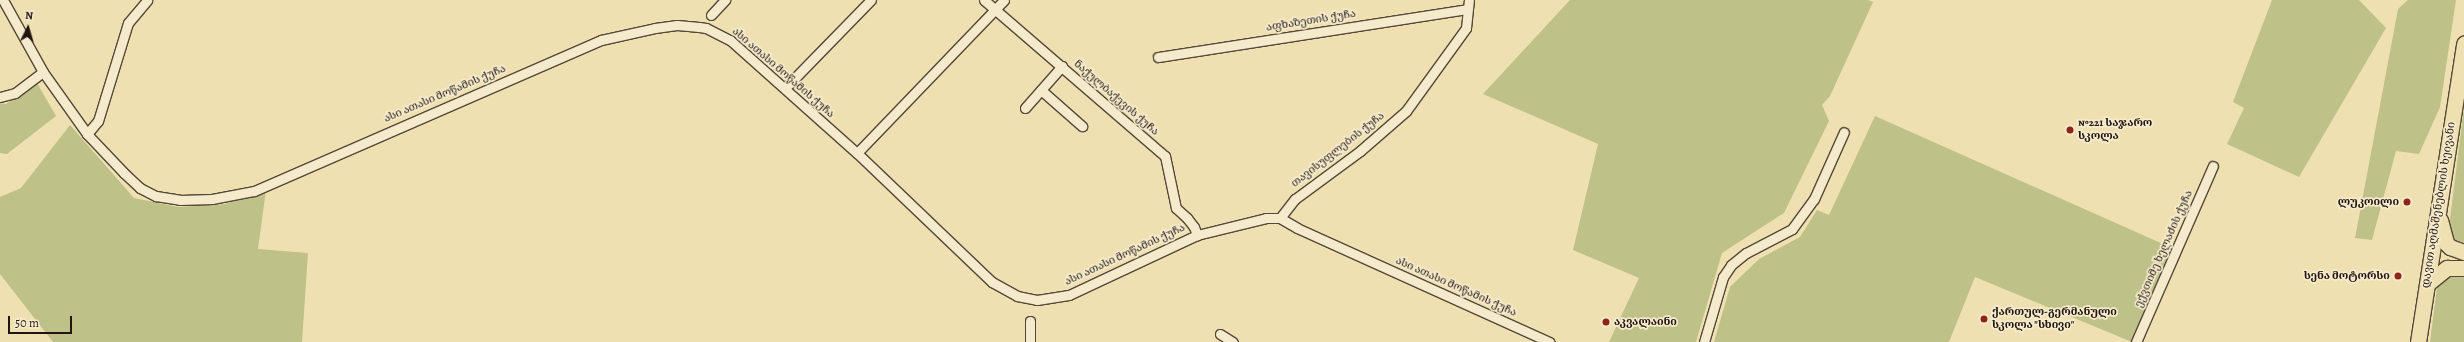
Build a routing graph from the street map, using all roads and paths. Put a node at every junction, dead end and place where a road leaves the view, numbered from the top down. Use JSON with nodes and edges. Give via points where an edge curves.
{"nodes":[{"id":1,"x":3,"y":0,"type":"edge"},
{"id":2,"x":148,"y":0,"type":"edge"},
{"id":3,"x":725,"y":0,"type":"edge"},
{"id":4,"x":871,"y":0,"type":"edge"},
{"id":5,"x":984,"y":0,"type":"edge"},
{"id":6,"x":1004,"y":0,"type":"edge"},
{"id":7,"x":1468,"y":4,"type":"edge"},
{"id":8,"x":995,"y":9,"type":"junction"},
{"id":9,"x":711,"y":15,"type":"dead end"},
{"id":10,"x":2464,"y":44,"type":"edge"},
{"id":11,"x":1158,"y":57,"type":"dead end"},
{"id":12,"x":1062,"y":66,"type":"junction"},
{"id":13,"x":44,"y":72,"type":"junction"},
{"id":14,"x":785,"y":88,"type":"junction"},
{"id":15,"x":1041,"y":90,"type":"junction"},
{"id":16,"x":0,"y":97,"type":"edge"},
{"id":17,"x":1025,"y":108,"type":"dead end"},
{"id":18,"x":1082,"y":126,"type":"dead end"},
{"id":19,"x":1844,"y":132,"type":"dead end"},
{"id":20,"x":87,"y":134,"type":"junction"},
{"id":21,"x":857,"y":153,"type":"junction"},
{"id":22,"x":2213,"y":166,"type":"dead end"},
{"id":23,"x":2438,"y":209,"type":"junction"},
{"id":24,"x":1280,"y":218,"type":"junction"},
{"id":25,"x":1197,"y":235,"type":"junction"},
{"id":26,"x":2464,"y":252,"type":"edge"},
{"id":27,"x":2464,"y":268,"type":"edge"},
{"id":28,"x":2427,"y":284,"type":"junction"},
{"id":29,"x":1030,"y":321,"type":"dead end"},
{"id":30,"x":1220,"y":334,"type":"dead end"},
{"id":31,"x":1030,"y":342,"type":"edge"},
{"id":32,"x":1233,"y":342,"type":"edge"},
{"id":33,"x":1550,"y":342,"type":"edge"},
{"id":34,"x":1704,"y":342,"type":"edge"},
{"id":35,"x":2136,"y":342,"type":"edge"},
{"id":36,"x":2418,"y":342,"type":"edge"}],
"edges":[{"from":1,"to":13,"type":"street","name":"ასი ათასი მოწამის ქუჩა"},
{"from":2,"to":20,"type":"street","via":[[128,23],[98,121]]},
{"from":3,"to":9,"type":"street"},
{"from":4,"to":14,"type":"street"},
{"from":5,"to":8,"type":"street","name":"ნაქულბაქევის ქუჩა"},
{"from":6,"to":8,"type":"street"},
{"from":7,"to":11,"type":"street","name":"აფხაზეთის ქუჩა"},
{"from":7,"to":24,"type":"street","name":"თავისუფლების ქუჩა","via":[[1466,28],[1406,111],[1360,151],[1295,199]]},
{"from":8,"to":12,"type":"street","name":"ნაქულბაქევის ქუჩა"},
{"from":8,"to":21,"type":"street"},
{"from":10,"to":23,"type":"highway","name":"დავით აღმაშენებლის ხეივანი"},
{"from":12,"to":15,"type":"street"},
{"from":12,"to":25,"type":"street","name":"ნაქულბაქევის ქუჩა","via":[[1165,156],[1176,208],[1188,218]]},
{"from":13,"to":16,"type":"street","via":[[15,94]]},
{"from":13,"to":20,"type":"street","name":"ასი ათასი მოწამის ქუჩა"},
{"from":14,"to":20,"type":"street","name":"ასი ათასი მოწამის ქუჩა","via":[[730,40],[706,28],[677,25],[655,28],[601,40],[254,191],[212,199],[180,200],[156,196],[140,188]]},
{"from":14,"to":21,"type":"street","name":"ასი ათასი მოწამის ქუჩა"},
{"from":15,"to":17,"type":"street"},
{"from":15,"to":18,"type":"street"},
{"from":19,"to":34,"type":"street","via":[[1814,199],[1792,229],[1746,253],[1731,265],[1723,277]]},
{"from":21,"to":25,"type":"street","name":"ასი ათასი მოწამის ქუჩა","via":[[992,282],[1017,296],[1037,300],[1069,295]]},
{"from":22,"to":35,"type":"street","name":"ექვთიმე ხელაძის ქუჩა"},
{"from":23,"to":26,"type":"highway","via":[[2446,243]]},
{"from":23,"to":28,"type":"highway","name":"დავით აღმაშენებლის ხეივანი"},
{"from":24,"to":25,"type":"street","name":"ასი ათასი მოწამის ქუჩა","via":[[1259,220]]},
{"from":24,"to":33,"type":"street","name":"ასი ათასი მოწამის ქუჩა"},
{"from":27,"to":28,"type":"highway","via":[[2447,268]]},
{"from":28,"to":36,"type":"highway","name":"დავით აღმაშენებლის ხეივანი"},
{"from":29,"to":31,"type":"street"},
{"from":30,"to":32,"type":"street"}]}
